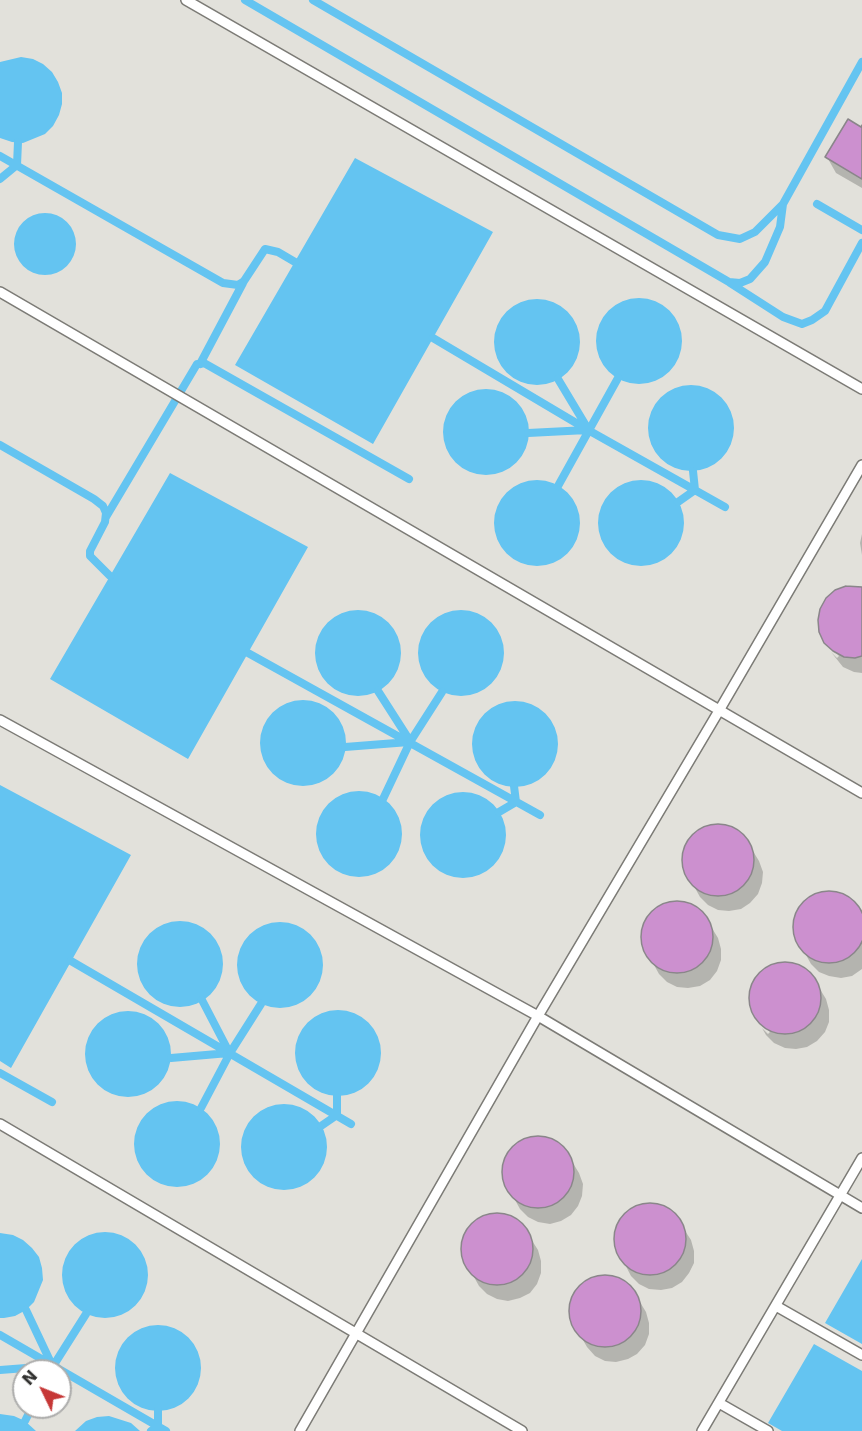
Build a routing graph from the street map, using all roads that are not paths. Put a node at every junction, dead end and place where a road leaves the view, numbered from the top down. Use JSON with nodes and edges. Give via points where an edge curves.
{"nodes":[{"id":1,"x":186,"y":0,"type":"edge"},
{"id":2,"x":0,"y":292,"type":"edge"},
{"id":3,"x":862,"y":389,"type":"edge"},
{"id":4,"x":862,"y":465,"type":"edge"},
{"id":5,"x":720,"y":709,"type":"junction"},
{"id":6,"x":0,"y":720,"type":"edge"},
{"id":7,"x":862,"y":793,"type":"edge"},
{"id":8,"x":538,"y":1016,"type":"junction"},
{"id":9,"x":0,"y":1124,"type":"edge"},
{"id":10,"x":862,"y":1158,"type":"edge"},
{"id":11,"x":841,"y":1196,"type":"junction"},
{"id":12,"x":862,"y":1208,"type":"edge"},
{"id":13,"x":776,"y":1306,"type":"junction"},
{"id":14,"x":357,"y":1333,"type":"junction"},
{"id":15,"x":862,"y":1354,"type":"edge"},
{"id":16,"x":719,"y":1403,"type":"junction"},
{"id":17,"x":300,"y":1431,"type":"edge"},
{"id":18,"x":522,"y":1431,"type":"edge"},
{"id":19,"x":702,"y":1431,"type":"edge"},
{"id":20,"x":768,"y":1431,"type":"edge"}],
"edges":[{"from":1,"to":3,"type":"lane"},
{"from":2,"to":5,"type":"lane"},
{"from":4,"to":5,"type":"lane"},
{"from":5,"to":7,"type":"lane"},
{"from":5,"to":8,"type":"lane"},
{"from":6,"to":8,"type":"lane"},
{"from":8,"to":11,"type":"lane"},
{"from":8,"to":14,"type":"lane"},
{"from":9,"to":14,"type":"lane"},
{"from":10,"to":11,"type":"lane"},
{"from":11,"to":12,"type":"lane"},
{"from":11,"to":13,"type":"lane"},
{"from":13,"to":15,"type":"lane"},
{"from":13,"to":16,"type":"lane"},
{"from":14,"to":17,"type":"lane"},
{"from":14,"to":18,"type":"lane"},
{"from":16,"to":19,"type":"lane"},
{"from":16,"to":20,"type":"lane"}]}
